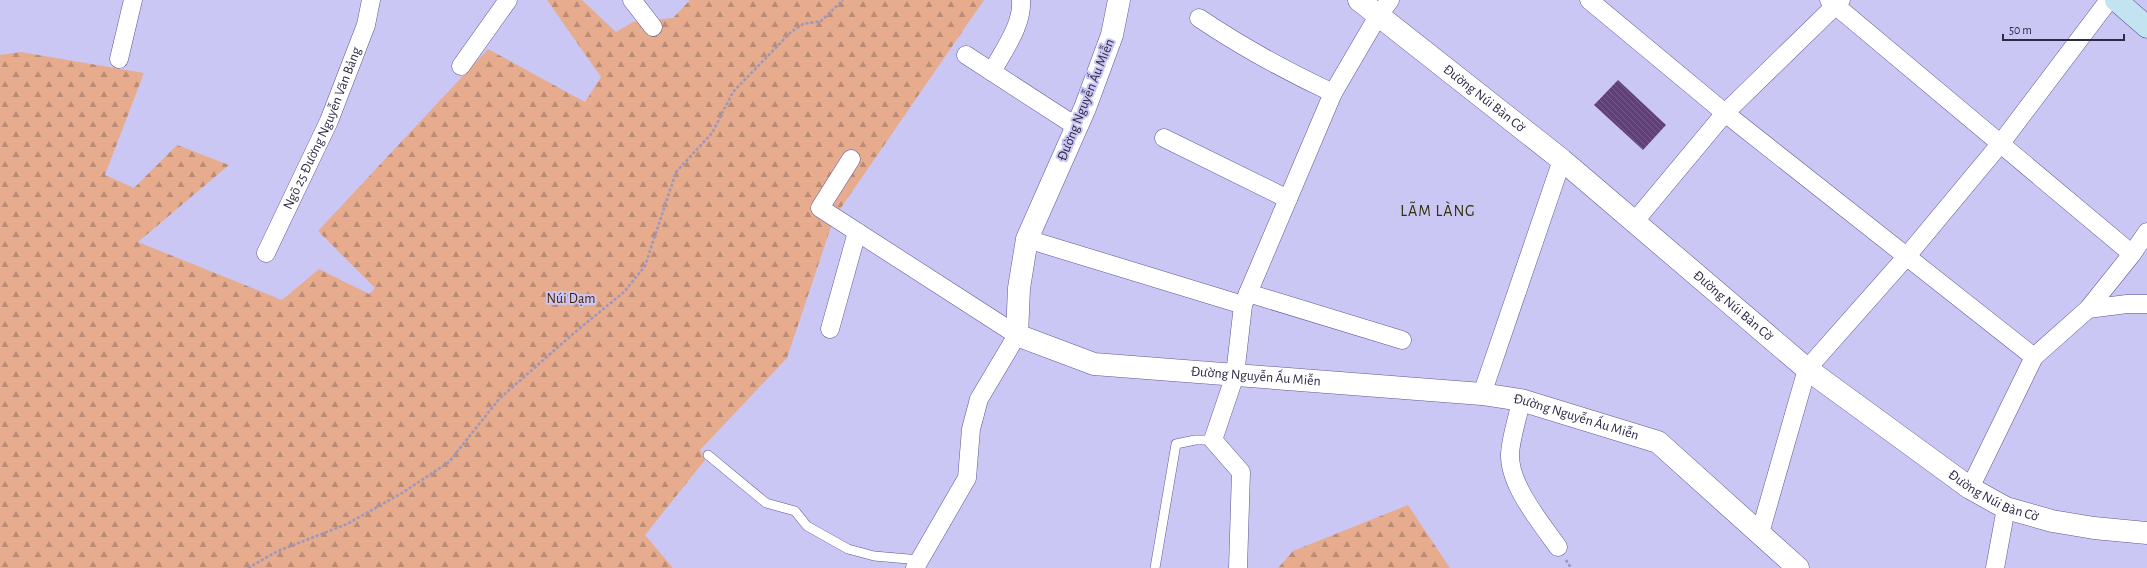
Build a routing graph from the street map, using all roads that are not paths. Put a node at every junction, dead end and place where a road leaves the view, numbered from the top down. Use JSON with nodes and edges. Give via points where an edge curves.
{"nodes":[{"id":1,"x":133,"y":0,"type":"edge"},
{"id":2,"x":371,"y":0,"type":"edge"},
{"id":3,"x":508,"y":0,"type":"edge"},
{"id":4,"x":632,"y":0,"type":"edge"},
{"id":5,"x":1021,"y":0,"type":"edge"},
{"id":6,"x":1119,"y":0,"type":"edge"},
{"id":7,"x":1358,"y":0,"type":"edge"},
{"id":8,"x":1589,"y":0,"type":"edge"},
{"id":9,"x":2109,"y":0,"type":"edge"},
{"id":10,"x":2116,"y":0,"type":"edge"},
{"id":11,"x":1836,"y":2,"type":"edge"},
{"id":12,"x":1384,"y":8,"type":"edge"},
{"id":13,"x":1199,"y":18,"type":"dead end"},
{"id":14,"x":653,"y":26,"type":"dead end"},
{"id":15,"x":2147,"y":27,"type":"edge"},
{"id":16,"x":966,"y":55,"type":"dead end"},
{"id":17,"x":119,"y":59,"type":"dead end"},
{"id":18,"x":461,"y":66,"type":"dead end"},
{"id":19,"x":992,"y":72,"type":"junction"},
{"id":20,"x":1333,"y":93,"type":"junction"},
{"id":21,"x":1725,"y":113,"type":"junction"},
{"id":22,"x":1077,"y":127,"type":"junction"},
{"id":23,"x":1164,"y":138,"type":"dead end"},
{"id":24,"x":2001,"y":144,"type":"junction"},
{"id":25,"x":851,"y":159,"type":"dead end"},
{"id":26,"x":1562,"y":160,"type":"junction"},
{"id":27,"x":1288,"y":199,"type":"junction"},
{"id":28,"x":1635,"y":221,"type":"junction"},
{"id":29,"x":857,"y":232,"type":"junction"},
{"id":30,"x":2147,"y":232,"type":"edge"},
{"id":31,"x":1027,"y":239,"type":"junction"},
{"id":32,"x":266,"y":253,"type":"dead end"},
{"id":33,"x":2132,"y":254,"type":"junction"},
{"id":34,"x":1907,"y":256,"type":"junction"},
{"id":35,"x":1245,"y":299,"type":"junction"},
{"id":36,"x":2147,"y":304,"type":"edge"},
{"id":37,"x":2088,"y":309,"type":"junction"},
{"id":38,"x":830,"y":329,"type":"dead end"},
{"id":39,"x":1017,"y":335,"type":"junction"},
{"id":40,"x":1402,"y":340,"type":"dead end"},
{"id":41,"x":2034,"y":357,"type":"junction"},
{"id":42,"x":1807,"y":368,"type":"junction"},
{"id":43,"x":1235,"y":375,"type":"junction"},
{"id":44,"x":1482,"y":394,"type":"junction"},
{"id":45,"x":1521,"y":400,"type":"junction"},
{"id":46,"x":1213,"y":440,"type":"junction"},
{"id":47,"x":708,"y":455,"type":"dead end"},
{"id":48,"x":1970,"y":488,"type":"junction"},
{"id":49,"x":2006,"y":508,"type":"junction"},
{"id":50,"x":1760,"y":533,"type":"junction"},
{"id":51,"x":2147,"y":533,"type":"edge"},
{"id":52,"x":1558,"y":547,"type":"dead end"},
{"id":53,"x":918,"y":564,"type":"edge"},
{"id":54,"x":1155,"y":568,"type":"edge"},
{"id":55,"x":1238,"y":568,"type":"edge"},
{"id":56,"x":1798,"y":568,"type":"edge"},
{"id":57,"x":1995,"y":568,"type":"edge"}],
"edges":[{"from":1,"to":17,"type":"street"},
{"from":2,"to":32,"type":"street","name":"Ngõ 25 Đường Nguyễn Văn Bảng","via":[[366,25],[329,121]]},
{"from":3,"to":18,"type":"street"},
{"from":4,"to":14,"type":"street"},
{"from":5,"to":19,"type":"street","via":[[1012,35]]},
{"from":6,"to":22,"type":"street","name":"Đường Nguyễn Ấu Miễn","via":[[1112,35]]},
{"from":7,"to":12,"type":"street","name":"Đường Núi Bàn Cờ"},
{"from":8,"to":21,"type":"street"},
{"from":9,"to":24,"type":"street"},
{"from":10,"to":15,"type":"main road"},
{"from":11,"to":21,"type":"street"},
{"from":11,"to":24,"type":"street"},
{"from":12,"to":20,"type":"street"},
{"from":12,"to":26,"type":"street","name":"Đường Núi Bàn Cờ"},
{"from":13,"to":20,"type":"street","via":[[1236,43]]},
{"from":16,"to":19,"type":"street"},
{"from":19,"to":22,"type":"street"},
{"from":20,"to":27,"type":"street"},
{"from":21,"to":28,"type":"street"},
{"from":21,"to":34,"type":"street"},
{"from":22,"to":31,"type":"street","name":"Đường Nguyễn Ấu Miễn"},
{"from":23,"to":27,"type":"street"},
{"from":24,"to":33,"type":"street"},
{"from":24,"to":34,"type":"street"},
{"from":25,"to":29,"type":"street","via":[[820,208]]},
{"from":26,"to":28,"type":"street","name":"Đường Núi Bàn Cờ"},
{"from":26,"to":44,"type":"street"},
{"from":27,"to":35,"type":"street"},
{"from":28,"to":42,"type":"street","name":"Đường Núi Bàn Cờ"},
{"from":29,"to":38,"type":"street"},
{"from":29,"to":39,"type":"street"},
{"from":30,"to":33,"type":"street"},
{"from":31,"to":35,"type":"street"},
{"from":31,"to":39,"type":"street","name":"Đường Nguyễn Ấu Miễn","via":[[1019,288]]},
{"from":33,"to":37,"type":"street"},
{"from":34,"to":41,"type":"street"},
{"from":34,"to":42,"type":"street"},
{"from":35,"to":40,"type":"street"},
{"from":35,"to":43,"type":"street"},
{"from":36,"to":37,"type":"street"},
{"from":37,"to":41,"type":"street"},
{"from":39,"to":43,"type":"street","name":"Đường Nguyễn Ấu Miễn","via":[[1094,364]]},
{"from":39,"to":53,"type":"street","via":[[979,399],[971,429],[967,478]]},
{"from":41,"to":48,"type":"street"},
{"from":42,"to":48,"type":"street","name":"Đường Núi Bàn Cờ"},
{"from":42,"to":50,"type":"street"},
{"from":43,"to":44,"type":"street","name":"Đường Nguyễn Ấu Miễn"},
{"from":43,"to":46,"type":"street"},
{"from":44,"to":45,"type":"street","name":"Đường Nguyễn Ấu Miễn"},
{"from":45,"to":50,"type":"street","name":"Đường Nguyễn Ấu Miễn","via":[[1658,442]]},
{"from":45,"to":52,"type":"street","via":[[1511,444],[1513,471],[1523,496]]},
{"from":46,"to":54,"type":"lane","via":[[1176,444]]},
{"from":46,"to":55,"type":"street","via":[[1241,472]]},
{"from":47,"to":53,"type":"lane","via":[[766,503],[796,510],[807,526],[848,549]]},
{"from":48,"to":49,"type":"street","name":"Đường Núi Bàn Cờ"},
{"from":49,"to":51,"type":"street","name":"Đường Núi Bàn Cờ","via":[[2052,521]]},
{"from":49,"to":57,"type":"street"},
{"from":50,"to":56,"type":"street","name":"Đường Nguyễn Ấu Miễn"}]}
